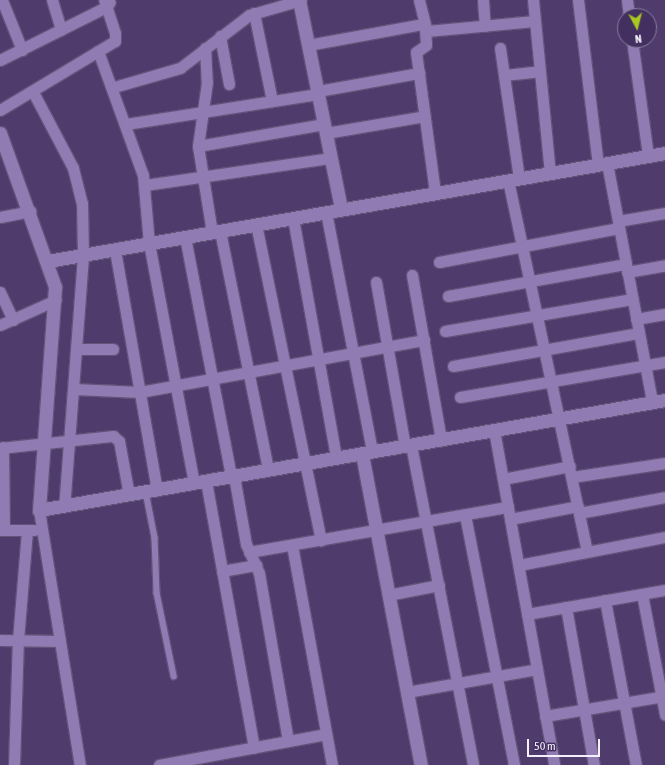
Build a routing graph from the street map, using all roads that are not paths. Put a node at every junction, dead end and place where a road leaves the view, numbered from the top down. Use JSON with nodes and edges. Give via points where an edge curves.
{"nodes":[{"id":1,"x":2,"y":0,"type":"edge"},
{"id":2,"x":52,"y":0,"type":"edge"},
{"id":3,"x":300,"y":0,"type":"edge"},
{"id":4,"x":418,"y":0,"type":"edge"},
{"id":5,"x":483,"y":0,"type":"edge"},
{"id":6,"x":533,"y":0,"type":"edge"},
{"id":7,"x":578,"y":0,"type":"edge"},
{"id":8,"x":107,"y":2,"type":"edge"},
{"id":9,"x":254,"y":13,"type":"junction"},
{"id":10,"x":535,"y":21,"type":"junction"},
{"id":11,"x":423,"y":26,"type":"junction"},
{"id":12,"x":485,"y":26,"type":"junction"},
{"id":13,"x":61,"y":30,"type":"junction"},
{"id":14,"x":220,"y":36,"type":"junction"},
{"id":15,"x":308,"y":45,"type":"junction"},
{"id":16,"x":205,"y":48,"type":"junction"},
{"id":17,"x":500,"y":48,"type":"dead end"},
{"id":18,"x":633,"y":48,"type":"edge"},
{"id":19,"x":22,"y":50,"type":"junction"},
{"id":20,"x":98,"y":51,"type":"junction"},
{"id":21,"x":0,"y":60,"type":"edge"},
{"id":22,"x":540,"y":71,"type":"junction"},
{"id":23,"x":419,"y":73,"type":"junction"},
{"id":24,"x":504,"y":75,"type":"junction"},
{"id":25,"x":229,"y":84,"type":"dead end"},
{"id":26,"x":114,"y":88,"type":"junction"},
{"id":27,"x":33,"y":92,"type":"junction"},
{"id":28,"x":318,"y":92,"type":"junction"},
{"id":29,"x":272,"y":101,"type":"junction"},
{"id":30,"x":0,"y":110,"type":"edge"},
{"id":31,"x":203,"y":113,"type":"junction"},
{"id":32,"x":425,"y":116,"type":"junction"},
{"id":33,"x":126,"y":124,"type":"junction"},
{"id":34,"x":325,"y":128,"type":"junction"},
{"id":35,"x":0,"y":133,"type":"edge"},
{"id":36,"x":198,"y":146,"type":"junction"},
{"id":37,"x":665,"y":153,"type":"edge"},
{"id":38,"x":648,"y":156,"type":"junction"},
{"id":39,"x":331,"y":158,"type":"junction"},
{"id":40,"x":603,"y":164,"type":"junction"},
{"id":41,"x":550,"y":173,"type":"junction"},
{"id":42,"x":205,"y":175,"type":"junction"},
{"id":43,"x":514,"y":179,"type":"junction"},
{"id":44,"x":145,"y":185,"type":"junction"},
{"id":45,"x":435,"y":192,"type":"junction"},
{"id":46,"x":341,"y":209,"type":"junction"},
{"id":47,"x":30,"y":212,"type":"junction"},
{"id":48,"x":326,"y":212,"type":"junction"},
{"id":49,"x":665,"y":213,"type":"edge"},
{"id":50,"x":0,"y":217,"type":"edge"},
{"id":51,"x":293,"y":218,"type":"junction"},
{"id":52,"x":256,"y":224,"type":"junction"},
{"id":53,"x":619,"y":224,"type":"junction"},
{"id":54,"x":216,"y":231,"type":"junction"},
{"id":55,"x":185,"y":237,"type":"junction"},
{"id":56,"x":149,"y":243,"type":"junction"},
{"id":57,"x":523,"y":246,"type":"junction"},
{"id":58,"x":115,"y":250,"type":"junction"},
{"id":59,"x":83,"y":256,"type":"junction"},
{"id":60,"x":48,"y":262,"type":"junction"},
{"id":61,"x":439,"y":262,"type":"dead end"},
{"id":62,"x":665,"y":265,"type":"edge"},
{"id":63,"x":627,"y":268,"type":"junction"},
{"id":64,"x":412,"y":275,"type":"dead end"},
{"id":65,"x":530,"y":281,"type":"junction"},
{"id":66,"x":376,"y":282,"type":"dead end"},
{"id":67,"x":0,"y":292,"type":"edge"},
{"id":68,"x":448,"y":296,"type":"dead end"},
{"id":69,"x":632,"y":299,"type":"junction"},
{"id":70,"x":56,"y":300,"type":"junction"},
{"id":71,"x":665,"y":314,"type":"edge"},
{"id":72,"x":538,"y":315,"type":"junction"},
{"id":73,"x":636,"y":319,"type":"junction"},
{"id":74,"x":13,"y":320,"type":"junction"},
{"id":75,"x":0,"y":326,"type":"edge"},
{"id":76,"x":445,"y":331,"type":"dead end"},
{"id":77,"x":639,"y":332,"type":"junction"},
{"id":78,"x":424,"y":340,"type":"junction"},
{"id":79,"x":387,"y":346,"type":"junction"},
{"id":80,"x":77,"y":349,"type":"junction"},
{"id":81,"x":113,"y":349,"type":"dead end"},
{"id":82,"x":545,"y":349,"type":"junction"},
{"id":83,"x":353,"y":353,"type":"junction"},
{"id":84,"x":319,"y":359,"type":"junction"},
{"id":85,"x":665,"y":362,"type":"edge"},
{"id":86,"x":285,"y":365,"type":"junction"},
{"id":87,"x":645,"y":365,"type":"junction"},
{"id":88,"x":453,"y":366,"type":"dead end"},
{"id":89,"x":248,"y":372,"type":"junction"},
{"id":90,"x":212,"y":379,"type":"junction"},
{"id":91,"x":552,"y":382,"type":"junction"},
{"id":92,"x":176,"y":385,"type":"junction"},
{"id":93,"x":74,"y":389,"type":"junction"},
{"id":94,"x":140,"y":392,"type":"junction"},
{"id":95,"x":460,"y":397,"type":"dead end"},
{"id":96,"x":665,"y":400,"type":"edge"},
{"id":97,"x":652,"y":402,"type":"junction"},
{"id":98,"x":560,"y":418,"type":"junction"},
{"id":99,"x":494,"y":430,"type":"junction"},
{"id":100,"x":441,"y":440,"type":"junction"},
{"id":101,"x":69,"y":443,"type":"junction"},
{"id":102,"x":408,"y":445,"type":"junction"},
{"id":103,"x":43,"y":446,"type":"junction"},
{"id":104,"x":2,"y":448,"type":"edge"},
{"id":105,"x":367,"y":453,"type":"junction"},
{"id":106,"x":336,"y":458,"type":"junction"},
{"id":107,"x":665,"y":463,"type":"edge"},
{"id":108,"x":305,"y":464,"type":"junction"},
{"id":109,"x":570,"y":466,"type":"junction"},
{"id":110,"x":268,"y":470,"type":"junction"},
{"id":111,"x":233,"y":476,"type":"junction"},
{"id":112,"x":572,"y":478,"type":"junction"},
{"id":113,"x":503,"y":479,"type":"junction"},
{"id":114,"x":200,"y":482,"type":"junction"},
{"id":115,"x":152,"y":491,"type":"junction"},
{"id":116,"x":129,"y":495,"type":"junction"},
{"id":117,"x":665,"y":497,"type":"edge"},
{"id":118,"x":64,"y":506,"type":"junction"},
{"id":119,"x":508,"y":507,"type":"junction"},
{"id":120,"x":39,"y":510,"type":"junction"},
{"id":121,"x":579,"y":510,"type":"junction"},
{"id":122,"x":465,"y":515,"type":"junction"},
{"id":123,"x":510,"y":518,"type":"junction"},
{"id":124,"x":427,"y":522,"type":"junction"},
{"id":125,"x":2,"y":530,"type":"edge"},
{"id":126,"x":27,"y":530,"type":"junction"},
{"id":127,"x":42,"y":530,"type":"junction"},
{"id":128,"x":376,"y":532,"type":"junction"},
{"id":129,"x":665,"y":537,"type":"edge"},
{"id":130,"x":321,"y":540,"type":"junction"},
{"id":131,"x":292,"y":545,"type":"junction"},
{"id":132,"x":249,"y":552,"type":"junction"},
{"id":133,"x":587,"y":552,"type":"junction"},
{"id":134,"x":519,"y":565,"type":"junction"},
{"id":135,"x":256,"y":566,"type":"junction"},
{"id":136,"x":222,"y":571,"type":"junction"},
{"id":137,"x":439,"y":585,"type":"junction"},
{"id":138,"x":665,"y":590,"type":"edge"},
{"id":139,"x":642,"y":594,"type":"junction"},
{"id":140,"x":388,"y":595,"type":"junction"},
{"id":141,"x":605,"y":600,"type":"junction"},
{"id":142,"x":566,"y":607,"type":"junction"},
{"id":143,"x":527,"y":614,"type":"junction"},
{"id":144,"x":0,"y":640,"type":"edge"},
{"id":145,"x":18,"y":640,"type":"junction"},
{"id":146,"x":60,"y":641,"type":"junction"},
{"id":147,"x":537,"y":669,"type":"junction"},
{"id":148,"x":174,"y":676,"type":"dead end"},
{"id":149,"x":497,"y":676,"type":"junction"},
{"id":150,"x":457,"y":683,"type":"junction"},
{"id":151,"x":407,"y":692,"type":"junction"},
{"id":152,"x":663,"y":697,"type":"edge"},
{"id":153,"x":624,"y":703,"type":"junction"},
{"id":154,"x":584,"y":709,"type":"junction"},
{"id":155,"x":665,"y":715,"type":"edge"},
{"id":156,"x":545,"y":716,"type":"junction"},
{"id":157,"x":326,"y":734,"type":"junction"},
{"id":158,"x":288,"y":741,"type":"junction"},
{"id":159,"x":254,"y":748,"type":"junction"},
{"id":160,"x":192,"y":762,"type":"edge"},
{"id":161,"x":14,"y":765,"type":"edge"},
{"id":162,"x":80,"y":765,"type":"edge"},
{"id":163,"x":160,"y":765,"type":"edge"},
{"id":164,"x":332,"y":765,"type":"edge"},
{"id":165,"x":421,"y":765,"type":"edge"},
{"id":166,"x":473,"y":765,"type":"edge"},
{"id":167,"x":514,"y":765,"type":"edge"},
{"id":168,"x":554,"y":765,"type":"edge"},
{"id":169,"x":594,"y":765,"type":"edge"},
{"id":170,"x":636,"y":765,"type":"edge"}],
"edges":[{"from":1,"to":19,"type":"street"},
{"from":2,"to":13,"type":"street"},
{"from":3,"to":9,"type":"street"},
{"from":3,"to":15,"type":"street"},
{"from":4,"to":11,"type":"street"},
{"from":5,"to":12,"type":"street"},
{"from":6,"to":10,"type":"street"},
{"from":7,"to":40,"type":"street"},
{"from":8,"to":13,"type":"street"},
{"from":8,"to":20,"type":"street","via":[[116,39]]},
{"from":9,"to":14,"type":"street"},
{"from":9,"to":29,"type":"street"},
{"from":10,"to":12,"type":"street"},
{"from":10,"to":22,"type":"street"},
{"from":11,"to":12,"type":"street"},
{"from":11,"to":15,"type":"street"},
{"from":11,"to":23,"type":"street","via":[[426,45],[416,52]]},
{"from":13,"to":19,"type":"street"},
{"from":14,"to":16,"type":"street"},
{"from":14,"to":25,"type":"street"},
{"from":15,"to":28,"type":"street"},
{"from":16,"to":26,"type":"street","via":[[180,68]]},
{"from":16,"to":31,"type":"street","via":[[207,82]]},
{"from":17,"to":24,"type":"street"},
{"from":18,"to":38,"type":"street"},
{"from":19,"to":21,"type":"street"},
{"from":20,"to":26,"type":"street"},
{"from":20,"to":27,"type":"street"},
{"from":22,"to":24,"type":"street"},
{"from":22,"to":41,"type":"street"},
{"from":23,"to":28,"type":"street"},
{"from":23,"to":32,"type":"street"},
{"from":24,"to":43,"type":"street"},
{"from":26,"to":33,"type":"street"},
{"from":27,"to":30,"type":"street"},
{"from":27,"to":59,"type":"street","via":[[80,186]]},
{"from":28,"to":29,"type":"street"},
{"from":28,"to":34,"type":"street"},
{"from":29,"to":31,"type":"street"},
{"from":31,"to":33,"type":"street","via":[[190,111]]},
{"from":31,"to":36,"type":"street"},
{"from":32,"to":34,"type":"street"},
{"from":32,"to":45,"type":"street"},
{"from":33,"to":44,"type":"street"},
{"from":34,"to":36,"type":"street"},
{"from":34,"to":39,"type":"street"},
{"from":35,"to":47,"type":"street"},
{"from":36,"to":42,"type":"street"},
{"from":37,"to":38,"type":"street"},
{"from":38,"to":40,"type":"street"},
{"from":39,"to":42,"type":"street"},
{"from":39,"to":46,"type":"street"},
{"from":40,"to":41,"type":"street"},
{"from":40,"to":53,"type":"street"},
{"from":41,"to":43,"type":"street"},
{"from":42,"to":44,"type":"street"},
{"from":42,"to":54,"type":"street"},
{"from":43,"to":45,"type":"street"},
{"from":43,"to":57,"type":"street"},
{"from":44,"to":56,"type":"street"},
{"from":45,"to":46,"type":"street"},
{"from":46,"to":48,"type":"street"},
{"from":47,"to":50,"type":"street"},
{"from":47,"to":60,"type":"street"},
{"from":48,"to":51,"type":"street"},
{"from":48,"to":83,"type":"street"},
{"from":49,"to":53,"type":"street"},
{"from":51,"to":52,"type":"street"},
{"from":51,"to":84,"type":"street"},
{"from":52,"to":54,"type":"street"},
{"from":52,"to":86,"type":"street"},
{"from":53,"to":57,"type":"street"},
{"from":53,"to":63,"type":"street"},
{"from":54,"to":55,"type":"street"},
{"from":54,"to":89,"type":"street"},
{"from":55,"to":56,"type":"street"},
{"from":55,"to":90,"type":"street"},
{"from":56,"to":58,"type":"street"},
{"from":56,"to":92,"type":"street"},
{"from":57,"to":61,"type":"street"},
{"from":57,"to":65,"type":"street"},
{"from":58,"to":59,"type":"street"},
{"from":58,"to":94,"type":"street"},
{"from":59,"to":60,"type":"street"},
{"from":59,"to":80,"type":"street"},
{"from":60,"to":70,"type":"street"},
{"from":62,"to":63,"type":"street"},
{"from":63,"to":65,"type":"street"},
{"from":63,"to":69,"type":"street"},
{"from":64,"to":78,"type":"street"},
{"from":65,"to":68,"type":"street"},
{"from":65,"to":72,"type":"street"},
{"from":66,"to":79,"type":"street"},
{"from":67,"to":74,"type":"street"},
{"from":69,"to":72,"type":"street"},
{"from":69,"to":73,"type":"street"},
{"from":70,"to":74,"type":"street"},
{"from":70,"to":103,"type":"street"},
{"from":71,"to":73,"type":"street"},
{"from":72,"to":76,"type":"street"},
{"from":72,"to":82,"type":"street"},
{"from":73,"to":77,"type":"street"},
{"from":74,"to":75,"type":"street"},
{"from":77,"to":82,"type":"street"},
{"from":77,"to":87,"type":"street"},
{"from":78,"to":79,"type":"street"},
{"from":78,"to":100,"type":"street"},
{"from":79,"to":83,"type":"street"},
{"from":79,"to":102,"type":"street"},
{"from":80,"to":81,"type":"street"},
{"from":80,"to":93,"type":"street"},
{"from":82,"to":88,"type":"street"},
{"from":82,"to":91,"type":"street"},
{"from":83,"to":84,"type":"street"},
{"from":83,"to":105,"type":"street"},
{"from":84,"to":86,"type":"street"},
{"from":84,"to":106,"type":"street"},
{"from":85,"to":87,"type":"street"},
{"from":86,"to":89,"type":"street"},
{"from":86,"to":108,"type":"street"},
{"from":87,"to":91,"type":"street"},
{"from":87,"to":97,"type":"street"},
{"from":89,"to":90,"type":"street"},
{"from":89,"to":110,"type":"street"},
{"from":90,"to":92,"type":"street"},
{"from":90,"to":111,"type":"street"},
{"from":91,"to":95,"type":"street"},
{"from":91,"to":98,"type":"street"},
{"from":92,"to":94,"type":"street"},
{"from":92,"to":114,"type":"street"},
{"from":93,"to":94,"type":"street"},
{"from":93,"to":101,"type":"street"},
{"from":94,"to":115,"type":"street"},
{"from":96,"to":97,"type":"street"},
{"from":97,"to":98,"type":"street"},
{"from":98,"to":99,"type":"street"},
{"from":98,"to":109,"type":"street"},
{"from":99,"to":100,"type":"street"},
{"from":99,"to":113,"type":"street"},
{"from":100,"to":102,"type":"street"},
{"from":101,"to":103,"type":"street"},
{"from":101,"to":116,"type":"street","via":[[117,437]]},
{"from":101,"to":118,"type":"street"},
{"from":102,"to":105,"type":"street"},
{"from":102,"to":124,"type":"street"},
{"from":103,"to":104,"type":"street"},
{"from":103,"to":120,"type":"street"},
{"from":104,"to":125,"type":"street"},
{"from":105,"to":106,"type":"street"},
{"from":105,"to":128,"type":"street"},
{"from":106,"to":108,"type":"street"},
{"from":107,"to":112,"type":"street"},
{"from":108,"to":110,"type":"street"},
{"from":108,"to":130,"type":"street"},
{"from":109,"to":112,"type":"street"},
{"from":109,"to":113,"type":"street"},
{"from":110,"to":111,"type":"street"},
{"from":111,"to":114,"type":"street"},
{"from":111,"to":132,"type":"street"},
{"from":112,"to":121,"type":"street"},
{"from":113,"to":119,"type":"street"},
{"from":114,"to":115,"type":"street"},
{"from":114,"to":136,"type":"street"},
{"from":115,"to":116,"type":"street"},
{"from":115,"to":148,"type":"lane","via":[[157,593]]},
{"from":116,"to":118,"type":"street"},
{"from":117,"to":121,"type":"street"},
{"from":118,"to":120,"type":"street"},
{"from":119,"to":122,"type":"street"},
{"from":119,"to":123,"type":"street"},
{"from":120,"to":127,"type":"street"},
{"from":121,"to":123,"type":"street"},
{"from":121,"to":133,"type":"street"},
{"from":122,"to":124,"type":"street"},
{"from":122,"to":149,"type":"street"},
{"from":123,"to":134,"type":"street"},
{"from":124,"to":128,"type":"street"},
{"from":124,"to":137,"type":"street"},
{"from":125,"to":126,"type":"street"},
{"from":126,"to":127,"type":"street"},
{"from":126,"to":145,"type":"street"},
{"from":127,"to":146,"type":"street"},
{"from":128,"to":130,"type":"street"},
{"from":128,"to":140,"type":"street"},
{"from":129,"to":133,"type":"street"},
{"from":130,"to":131,"type":"street"},
{"from":131,"to":132,"type":"street"},
{"from":131,"to":157,"type":"street"},
{"from":132,"to":135,"type":"street"},
{"from":133,"to":134,"type":"street"},
{"from":134,"to":143,"type":"street"},
{"from":135,"to":136,"type":"street"},
{"from":135,"to":158,"type":"street"},
{"from":136,"to":159,"type":"street"},
{"from":137,"to":140,"type":"street"},
{"from":137,"to":150,"type":"street"},
{"from":138,"to":139,"type":"street"},
{"from":139,"to":141,"type":"street"},
{"from":139,"to":152,"type":"street"},
{"from":140,"to":151,"type":"street"},
{"from":141,"to":142,"type":"street"},
{"from":141,"to":153,"type":"street"},
{"from":142,"to":143,"type":"street"},
{"from":142,"to":154,"type":"street"},
{"from":143,"to":147,"type":"street"},
{"from":144,"to":145,"type":"street"},
{"from":145,"to":146,"type":"street"},
{"from":145,"to":161,"type":"street"},
{"from":146,"to":162,"type":"street"},
{"from":147,"to":149,"type":"street"},
{"from":147,"to":156,"type":"street"},
{"from":149,"to":150,"type":"street"},
{"from":149,"to":167,"type":"street"},
{"from":150,"to":151,"type":"street"},
{"from":150,"to":166,"type":"street"},
{"from":151,"to":165,"type":"street"},
{"from":152,"to":153,"type":"street"},
{"from":152,"to":155,"type":"street"},
{"from":153,"to":154,"type":"street"},
{"from":153,"to":170,"type":"street"},
{"from":154,"to":156,"type":"street"},
{"from":154,"to":169,"type":"street"},
{"from":156,"to":168,"type":"street"},
{"from":157,"to":158,"type":"street"},
{"from":157,"to":164,"type":"street"},
{"from":158,"to":159,"type":"street"},
{"from":159,"to":160,"type":"street"},
{"from":160,"to":163,"type":"street"}]}
